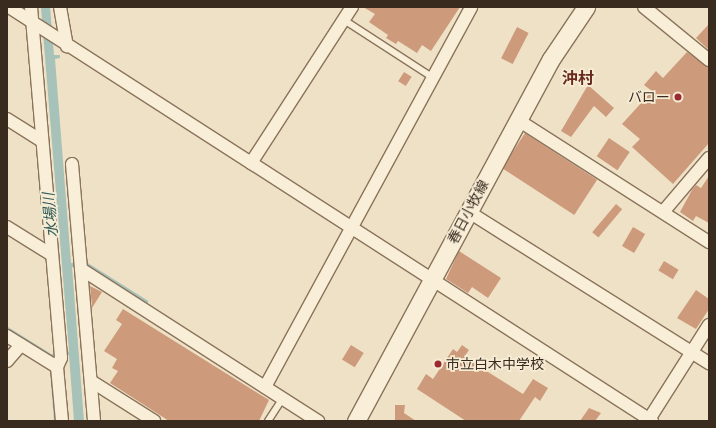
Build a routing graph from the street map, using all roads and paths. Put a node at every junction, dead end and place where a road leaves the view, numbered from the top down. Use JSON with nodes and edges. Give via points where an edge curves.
{"nodes":[{"id":1,"x":9,"y":7,"type":"edge"},
{"id":2,"x":31,"y":7,"type":"edge"},
{"id":3,"x":60,"y":7,"type":"edge"},
{"id":4,"x":352,"y":7,"type":"edge"},
{"id":5,"x":471,"y":7,"type":"edge"},
{"id":6,"x":586,"y":7,"type":"edge"},
{"id":7,"x":644,"y":7,"type":"edge"},
{"id":8,"x":344,"y":20,"type":"junction"},
{"id":9,"x":35,"y":24,"type":"junction"},
{"id":10,"x":66,"y":45,"type":"junction"},
{"id":11,"x":709,"y":60,"type":"edge"},
{"id":12,"x":432,"y":78,"type":"junction"},
{"id":13,"x":7,"y":119,"type":"edge"},
{"id":14,"x":518,"y":120,"type":"junction"},
{"id":15,"x":42,"y":141,"type":"junction"},
{"id":16,"x":709,"y":158,"type":"edge"},
{"id":17,"x":250,"y":163,"type":"junction"},
{"id":18,"x":72,"y":164,"type":"dead end"},
{"id":19,"x":469,"y":212,"type":"junction"},
{"id":20,"x":663,"y":212,"type":"junction"},
{"id":21,"x":7,"y":227,"type":"edge"},
{"id":22,"x":351,"y":228,"type":"junction"},
{"id":23,"x":709,"y":242,"type":"edge"},
{"id":24,"x":52,"y":256,"type":"junction"},
{"id":25,"x":81,"y":269,"type":"junction"},
{"id":26,"x":432,"y":280,"type":"junction"},
{"id":27,"x":709,"y":325,"type":"edge"},
{"id":28,"x":7,"y":336,"type":"edge"},
{"id":29,"x":21,"y":345,"type":"junction"},
{"id":30,"x":691,"y":352,"type":"junction"},
{"id":31,"x":7,"y":361,"type":"edge"},
{"id":32,"x":709,"y":363,"type":"edge"},
{"id":33,"x":57,"y":367,"type":"junction"},
{"id":34,"x":91,"y":381,"type":"junction"},
{"id":35,"x":266,"y":387,"type":"junction"},
{"id":36,"x":283,"y":398,"type":"junction"},
{"id":37,"x":650,"y":420,"type":"edge"},
{"id":38,"x":62,"y":421,"type":"edge"},
{"id":39,"x":94,"y":421,"type":"edge"},
{"id":40,"x":154,"y":421,"type":"edge"},
{"id":41,"x":268,"y":421,"type":"edge"},
{"id":42,"x":318,"y":421,"type":"edge"},
{"id":43,"x":356,"y":421,"type":"edge"}],
"edges":[{"from":1,"to":9,"type":"street"},
{"from":2,"to":9,"type":"street"},
{"from":3,"to":10,"type":"street"},
{"from":4,"to":8,"type":"street"},
{"from":5,"to":12,"type":"street"},
{"from":6,"to":14,"type":"main road","name":"春日小牧線","via":[[551,59]]},
{"from":7,"to":11,"type":"street"},
{"from":8,"to":12,"type":"lane"},
{"from":8,"to":17,"type":"street"},
{"from":9,"to":10,"type":"street"},
{"from":9,"to":15,"type":"street"},
{"from":10,"to":17,"type":"street"},
{"from":12,"to":22,"type":"street"},
{"from":13,"to":15,"type":"street"},
{"from":14,"to":19,"type":"main road","name":"春日小牧線"},
{"from":14,"to":20,"type":"street"},
{"from":15,"to":24,"type":"street"},
{"from":16,"to":20,"type":"street"},
{"from":17,"to":22,"type":"street"},
{"from":18,"to":25,"type":"street"},
{"from":19,"to":26,"type":"main road","name":"春日小牧線"},
{"from":19,"to":30,"type":"street"},
{"from":20,"to":23,"type":"street"},
{"from":21,"to":24,"type":"street"},
{"from":22,"to":26,"type":"street"},
{"from":22,"to":35,"type":"street"},
{"from":24,"to":33,"type":"street","via":[[61,358]]},
{"from":25,"to":34,"type":"street"},
{"from":25,"to":35,"type":"street"},
{"from":26,"to":37,"type":"street"},
{"from":26,"to":43,"type":"main road","name":"春日小牧線"},
{"from":27,"to":30,"type":"street"},
{"from":28,"to":29,"type":"street"},
{"from":29,"to":31,"type":"street"},
{"from":29,"to":33,"type":"street"},
{"from":30,"to":32,"type":"street"},
{"from":30,"to":37,"type":"street"},
{"from":33,"to":38,"type":"street"},
{"from":34,"to":39,"type":"street"},
{"from":34,"to":40,"type":"street"},
{"from":35,"to":36,"type":"street"},
{"from":36,"to":41,"type":"lane"},
{"from":36,"to":42,"type":"street"}]}
